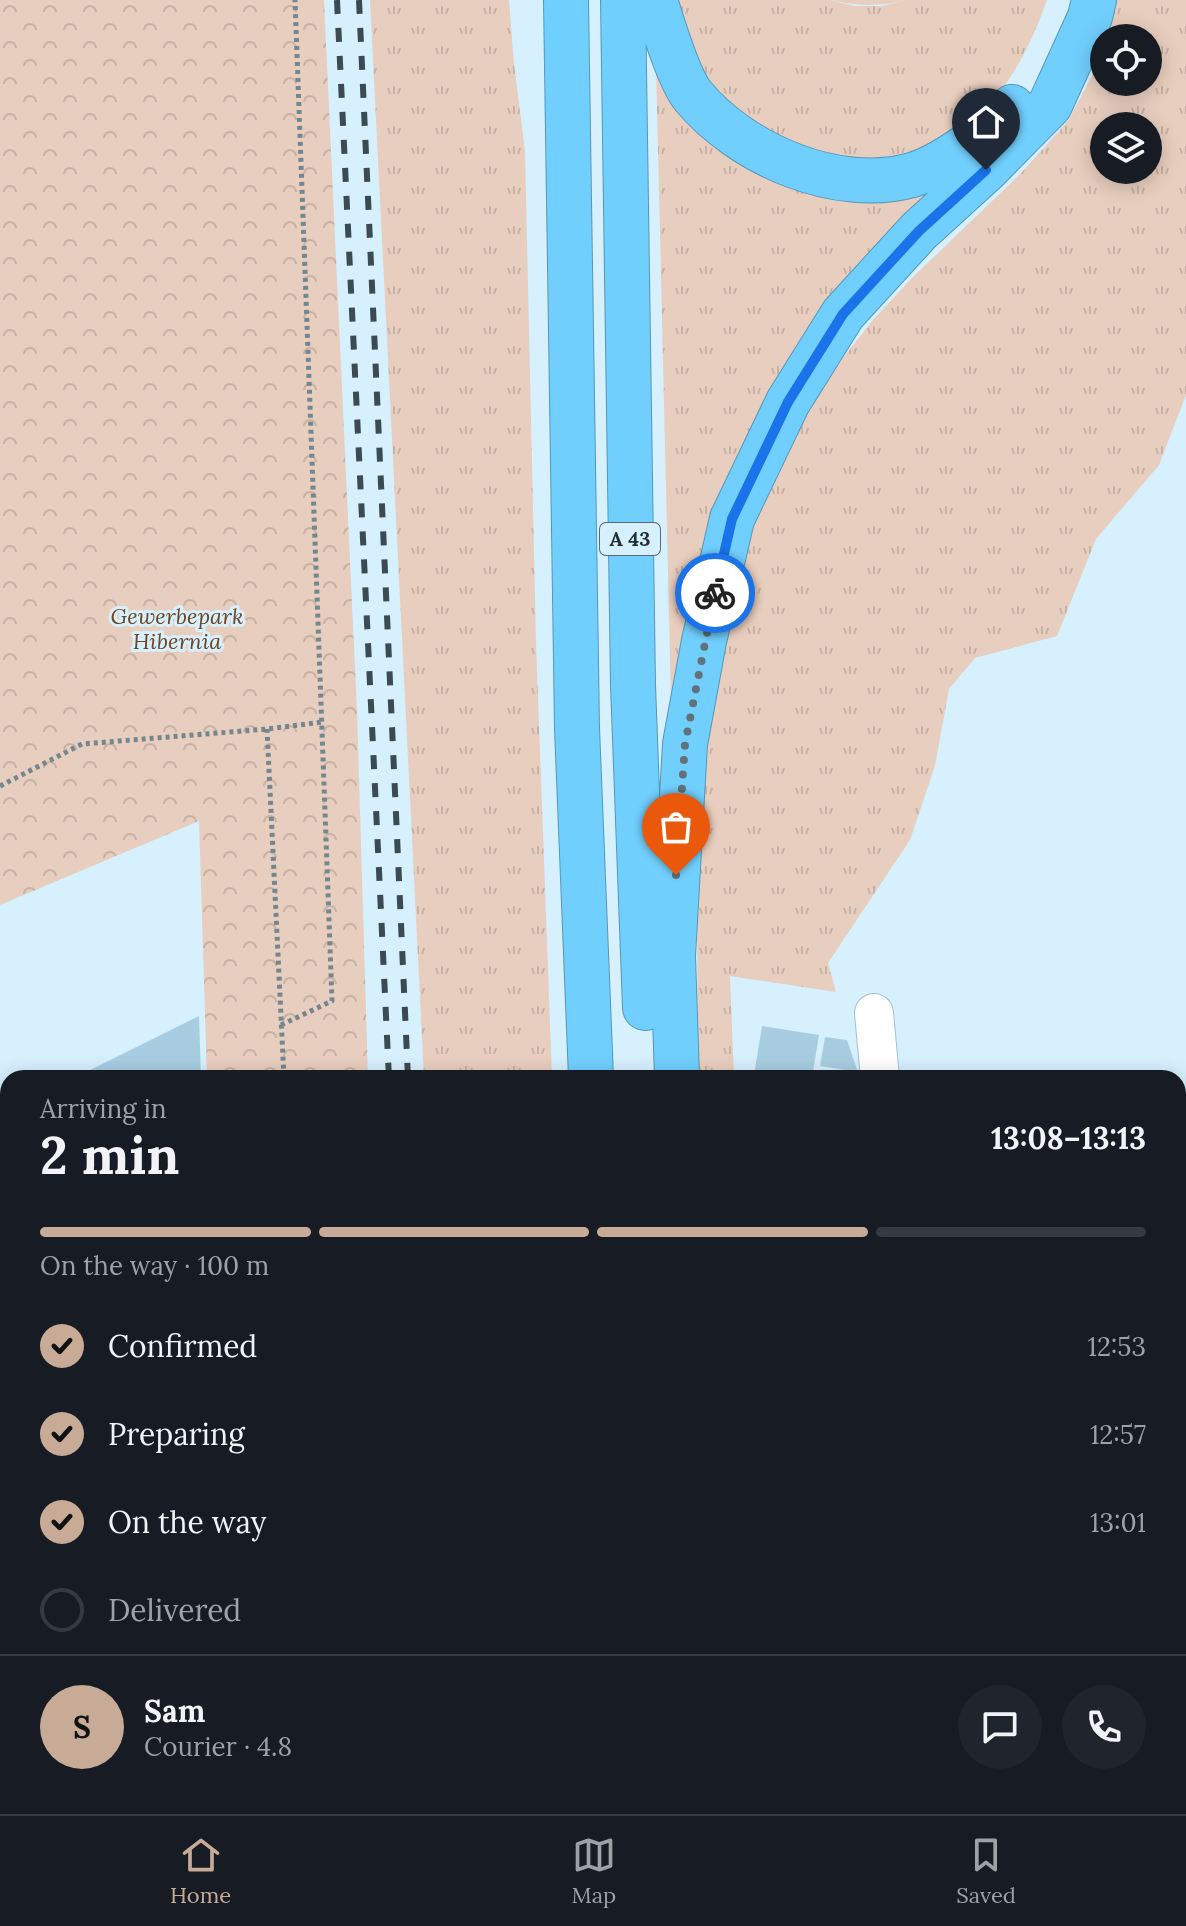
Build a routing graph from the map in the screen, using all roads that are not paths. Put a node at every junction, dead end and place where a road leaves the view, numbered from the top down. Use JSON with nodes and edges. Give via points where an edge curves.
{"nodes":[{"id":1,"x":566,"y":0,"type":"edge"},
{"id":2,"x":623,"y":0,"type":"edge"},
{"id":3,"x":655,"y":0,"type":"edge"},
{"id":4,"x":1069,"y":0,"type":"edge"},
{"id":5,"x":1094,"y":0,"type":"edge"},
{"id":6,"x":874,"y":1013,"type":"dead end"},
{"id":7,"x":591,"y":1070,"type":"edge"},
{"id":8,"x":648,"y":1070,"type":"edge"},
{"id":9,"x":677,"y":1070,"type":"edge"},
{"id":10,"x":879,"y":1070,"type":"edge"}],
"edges":[{"from":1,"to":7,"type":"highway","number":"A 43","via":[[577,728]]},
{"from":2,"to":8,"type":"highway","number":"A 43","via":[[632,669]]},
{"from":3,"to":4,"type":"highway","via":[[691,95],[757,148],[800,169],[854,181],[912,175],[964,148],[1009,111],[1045,60]]},
{"from":5,"to":9,"type":"highway","via":[[1050,105],[919,231],[843,314],[788,402],[732,519],[685,744],[673,956]]},
{"from":6,"to":10,"type":"street"}]}
